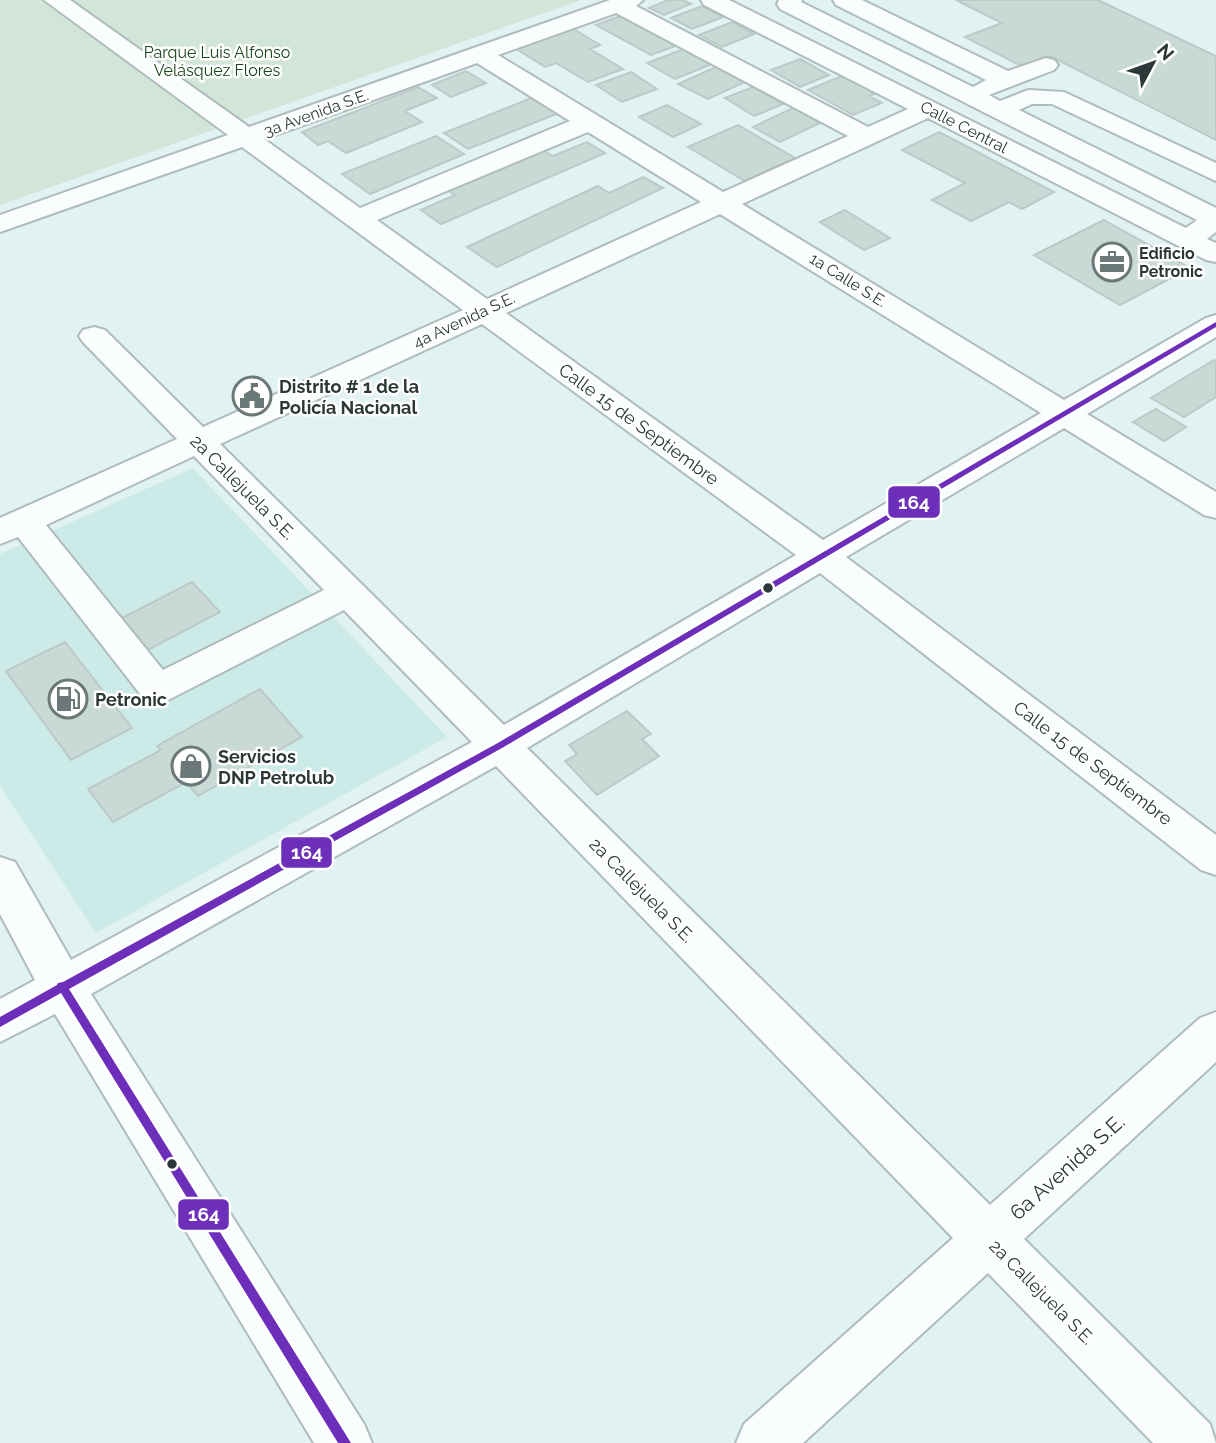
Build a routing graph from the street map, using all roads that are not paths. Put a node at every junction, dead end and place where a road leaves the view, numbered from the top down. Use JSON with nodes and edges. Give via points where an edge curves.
{"nodes":[{"id":1,"x":55,"y":0,"type":"edge"},
{"id":2,"x":712,"y":0,"type":"edge"},
{"id":3,"x":791,"y":0,"type":"edge"},
{"id":4,"x":844,"y":0,"type":"edge"},
{"id":5,"x":624,"y":2,"type":"edge"},
{"id":6,"x":785,"y":37,"type":"junction"},
{"id":7,"x":479,"y":54,"type":"junction"},
{"id":8,"x":725,"y":62,"type":"junction"},
{"id":9,"x":1046,"y":65,"type":"dead end"},
{"id":10,"x":1006,"y":80,"type":"junction"},
{"id":11,"x":969,"y":94,"type":"junction"},
{"id":12,"x":928,"y":108,"type":"junction"},
{"id":13,"x":1000,"y":110,"type":"junction"},
{"id":14,"x":590,"y":122,"type":"junction"},
{"id":15,"x":867,"y":136,"type":"junction"},
{"id":16,"x":246,"y":138,"type":"junction"},
{"id":17,"x":1216,"y":173,"type":"edge"},
{"id":18,"x":721,"y":202,"type":"junction"},
{"id":19,"x":356,"y":219,"type":"junction"},
{"id":20,"x":0,"y":224,"type":"edge"},
{"id":21,"x":1188,"y":240,"type":"junction"},
{"id":22,"x":1216,"y":254,"type":"edge"},
{"id":23,"x":483,"y":311,"type":"junction"},
{"id":24,"x":1216,"y":324,"type":"edge"},
{"id":25,"x":94,"y":336,"type":"dead end"},
{"id":26,"x":1064,"y":414,"type":"junction"},
{"id":27,"x":198,"y":442,"type":"junction"},
{"id":28,"x":1211,"y":497,"type":"edge"},
{"id":29,"x":12,"y":526,"type":"edge"},
{"id":30,"x":821,"y":556,"type":"junction"},
{"id":31,"x":348,"y":593,"type":"junction"},
{"id":32,"x":499,"y":746,"type":"junction"},
{"id":33,"x":1216,"y":858,"type":"edge"},
{"id":34,"x":0,"y":874,"type":"edge"},
{"id":35,"x":62,"y":986,"type":"junction"},
{"id":36,"x":0,"y":1022,"type":"edge"},
{"id":37,"x":1216,"y":1032,"type":"edge"},
{"id":38,"x":988,"y":1238,"type":"junction"},
{"id":39,"x":345,"y":1443,"type":"edge"},
{"id":40,"x":762,"y":1443,"type":"edge"},
{"id":41,"x":1191,"y":1443,"type":"edge"}],
"edges":[{"from":1,"to":16,"type":"street","name":"Calle 15 de Septiembre"},
{"from":2,"to":6,"type":"street","name":"Calle Central"},
{"from":3,"to":11,"type":"street","via":[[788,4]]},
{"from":4,"to":10,"type":"street"},
{"from":5,"to":7,"type":"street","name":"3a Avenida S.E."},
{"from":5,"to":8,"type":"street"},
{"from":6,"to":8,"type":"street"},
{"from":6,"to":12,"type":"street","name":"Calle Central"},
{"from":7,"to":14,"type":"street","name":"1a Calle S.E."},
{"from":7,"to":16,"type":"street","name":"3a Avenida S.E."},
{"from":8,"to":15,"type":"street"},
{"from":9,"to":10,"type":"street"},
{"from":10,"to":11,"type":"street"},
{"from":11,"to":13,"type":"street"},
{"from":12,"to":15,"type":"street","name":"4a Avenida S.E."},
{"from":12,"to":21,"type":"street","name":"Calle Central"},
{"from":13,"to":17,"type":"street","via":[[1028,97],[1055,97]]},
{"from":13,"to":21,"type":"street","via":[[1216,219]]},
{"from":14,"to":18,"type":"street","name":"1a Calle S.E."},
{"from":14,"to":19,"type":"street"},
{"from":15,"to":18,"type":"street","name":"4a Avenida S.E."},
{"from":16,"to":19,"type":"street","name":"Calle 15 de Septiembre"},
{"from":16,"to":20,"type":"street","name":"3a Avenida S.E."},
{"from":18,"to":23,"type":"street","name":"4a Avenida S.E."},
{"from":18,"to":26,"type":"street","name":"1a Calle S.E."},
{"from":19,"to":23,"type":"street","name":"Calle 15 de Septiembre"},
{"from":21,"to":22,"type":"street","name":"Calle Central"},
{"from":23,"to":27,"type":"street","name":"4a Avenida S.E."},
{"from":23,"to":30,"type":"street","name":"Calle 15 de Septiembre"},
{"from":24,"to":26,"type":"street"},
{"from":25,"to":27,"type":"street","name":"2a Callejuela S.E."},
{"from":26,"to":28,"type":"street","name":"1a Calle S.E."},
{"from":26,"to":30,"type":"street"},
{"from":27,"to":29,"type":"street","name":"4a Avenida S.E."},
{"from":27,"to":31,"type":"street","name":"2a Callejuela S.E."},
{"from":29,"to":31,"type":"street","via":[[158,689]]},
{"from":30,"to":32,"type":"street"},
{"from":30,"to":33,"type":"street","name":"Calle 15 de Septiembre"},
{"from":31,"to":32,"type":"street","name":"2a Callejuela S.E."},
{"from":32,"to":35,"type":"street"},
{"from":32,"to":38,"type":"street","name":"2a Callejuela S.E."},
{"from":34,"to":35,"type":"street"},
{"from":35,"to":36,"type":"street"},
{"from":35,"to":39,"type":"street"},
{"from":37,"to":38,"type":"street","name":"6a Avenida S.E."},
{"from":38,"to":40,"type":"street","name":"6a Avenida S.E."},
{"from":38,"to":41,"type":"street","name":"2a Callejuela S.E."}]}
